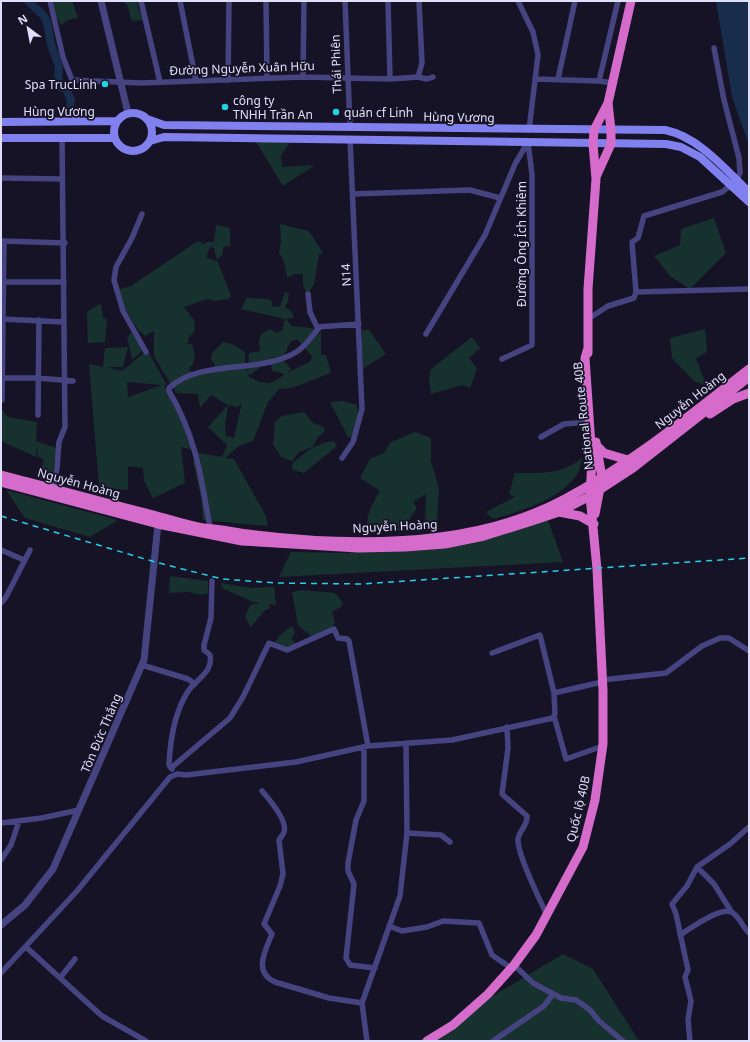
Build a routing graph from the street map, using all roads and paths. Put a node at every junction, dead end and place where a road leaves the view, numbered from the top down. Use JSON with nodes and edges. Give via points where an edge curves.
{"nodes":[{"id":1,"x":50,"y":1,"type":"edge"},
{"id":2,"x":101,"y":1,"type":"edge"},
{"id":3,"x":141,"y":1,"type":"edge"},
{"id":4,"x":180,"y":1,"type":"edge"},
{"id":5,"x":229,"y":1,"type":"edge"},
{"id":6,"x":266,"y":1,"type":"edge"},
{"id":7,"x":304,"y":1,"type":"edge"},
{"id":8,"x":345,"y":1,"type":"edge"},
{"id":9,"x":388,"y":1,"type":"edge"},
{"id":10,"x":419,"y":1,"type":"edge"},
{"id":11,"x":518,"y":1,"type":"edge"},
{"id":12,"x":575,"y":1,"type":"edge"},
{"id":13,"x":618,"y":1,"type":"edge"},
{"id":14,"x":631,"y":1,"type":"edge"},
{"id":15,"x":714,"y":48,"type":"dead end"},
{"id":16,"x":304,"y":77,"type":"junction"},
{"id":17,"x":348,"y":77,"type":"junction"},
{"id":18,"x":418,"y":77,"type":"junction"},
{"id":19,"x":433,"y":77,"type":"dead end"},
{"id":20,"x":267,"y":78,"type":"junction"},
{"id":21,"x":390,"y":79,"type":"junction"},
{"id":22,"x":535,"y":79,"type":"junction"},
{"id":23,"x":558,"y":79,"type":"junction"},
{"id":24,"x":228,"y":80,"type":"junction"},
{"id":25,"x":196,"y":81,"type":"junction"},
{"id":26,"x":599,"y":81,"type":"junction"},
{"id":27,"x":160,"y":82,"type":"junction"},
{"id":28,"x":121,"y":83,"type":"junction"},
{"id":29,"x":613,"y":83,"type":"junction"},
{"id":30,"x":608,"y":103,"type":"junction"},
{"id":31,"x":128,"y":113,"type":"junction"},
{"id":32,"x":147,"y":119,"type":"junction"},
{"id":33,"x":117,"y":121,"type":"junction"},
{"id":34,"x":1,"y":122,"type":"edge"},
{"id":35,"x":350,"y":127,"type":"junction"},
{"id":36,"x":528,"y":130,"type":"junction"},
{"id":37,"x":594,"y":130,"type":"junction"},
{"id":38,"x":611,"y":130,"type":"junction"},
{"id":39,"x":1,"y":138,"type":"edge"},
{"id":40,"x":62,"y":138,"type":"junction"},
{"id":41,"x":115,"y":138,"type":"junction"},
{"id":42,"x":350,"y":139,"type":"junction"},
{"id":43,"x":150,"y":141,"type":"junction"},
{"id":44,"x":528,"y":142,"type":"junction"},
{"id":45,"x":593,"y":144,"type":"junction"},
{"id":46,"x":611,"y":144,"type":"junction"},
{"id":47,"x":1,"y":178,"type":"edge"},
{"id":48,"x":62,"y":179,"type":"junction"},
{"id":49,"x":596,"y":179,"type":"junction"},
{"id":50,"x":734,"y":183,"type":"junction"},
{"id":51,"x":749,"y":192,"type":"edge"},
{"id":52,"x":353,"y":194,"type":"junction"},
{"id":53,"x":500,"y":198,"type":"junction"},
{"id":54,"x":749,"y":202,"type":"edge"},
{"id":55,"x":142,"y":214,"type":"dead end"},
{"id":56,"x":2,"y":241,"type":"edge"},
{"id":57,"x":65,"y":243,"type":"junction"},
{"id":58,"x":2,"y":282,"type":"edge"},
{"id":59,"x":64,"y":282,"type":"junction"},
{"id":60,"x":749,"y":289,"type":"edge"},
{"id":61,"x":636,"y":292,"type":"junction"},
{"id":62,"x":308,"y":294,"type":"dead end"},
{"id":63,"x":2,"y":319,"type":"edge"},
{"id":64,"x":588,"y":319,"type":"junction"},
{"id":65,"x":39,"y":320,"type":"junction"},
{"id":66,"x":64,"y":322,"type":"junction"},
{"id":67,"x":359,"y":324,"type":"junction"},
{"id":68,"x":319,"y":328,"type":"junction"},
{"id":69,"x":426,"y":334,"type":"dead end"},
{"id":70,"x":588,"y":348,"type":"junction"},
{"id":71,"x":146,"y":352,"type":"dead end"},
{"id":72,"x":502,"y":359,"type":"dead end"},
{"id":73,"x":749,"y":369,"type":"edge"},
{"id":74,"x":749,"y":377,"type":"edge"},
{"id":75,"x":2,"y":378,"type":"edge"},
{"id":76,"x":38,"y":378,"type":"junction"},
{"id":77,"x":65,"y":380,"type":"junction"},
{"id":78,"x":73,"y":381,"type":"dead end"},
{"id":79,"x":749,"y":393,"type":"edge"},
{"id":80,"x":2,"y":400,"type":"edge"},
{"id":81,"x":38,"y":415,"type":"dead end"},
{"id":82,"x":589,"y":422,"type":"junction"},
{"id":83,"x":540,"y":437,"type":"dead end"},
{"id":84,"x":597,"y":446,"type":"junction"},
{"id":85,"x":660,"y":446,"type":"junction"},
{"id":86,"x":342,"y":458,"type":"dead end"},
{"id":87,"x":628,"y":460,"type":"junction"},
{"id":88,"x":1,"y":475,"type":"edge"},
{"id":89,"x":602,"y":478,"type":"junction"},
{"id":90,"x":1,"y":482,"type":"edge"},
{"id":91,"x":590,"y":485,"type":"junction"},
{"id":92,"x":53,"y":488,"type":"junction"},
{"id":93,"x":599,"y":490,"type":"junction"},
{"id":94,"x":590,"y":496,"type":"junction"},
{"id":95,"x":559,"y":512,"type":"junction"},
{"id":96,"x":158,"y":524,"type":"junction"},
{"id":97,"x":594,"y":524,"type":"junction"},
{"id":98,"x":210,"y":528,"type":"junction"},
{"id":99,"x":1,"y":550,"type":"edge"},
{"id":100,"x":30,"y":550,"type":"dead end"},
{"id":101,"x":24,"y":560,"type":"junction"},
{"id":102,"x":212,"y":581,"type":"dead end"},
{"id":103,"x":1,"y":603,"type":"edge"},
{"id":104,"x":749,"y":651,"type":"edge"},
{"id":105,"x":492,"y":653,"type":"dead end"},
{"id":106,"x":142,"y":665,"type":"junction"},
{"id":107,"x":602,"y":681,"type":"junction"},
{"id":108,"x":195,"y":684,"type":"junction"},
{"id":109,"x":554,"y":693,"type":"junction"},
{"id":110,"x":554,"y":716,"type":"junction"},
{"id":111,"x":507,"y":727,"type":"junction"},
{"id":112,"x":406,"y":743,"type":"junction"},
{"id":113,"x":603,"y":746,"type":"junction"},
{"id":114,"x":366,"y":747,"type":"junction"},
{"id":115,"x":171,"y":768,"type":"junction"},
{"id":116,"x":177,"y":774,"type":"junction"},
{"id":117,"x":262,"y":790,"type":"dead end"},
{"id":118,"x":79,"y":810,"type":"junction"},
{"id":119,"x":19,"y":821,"type":"junction"},
{"id":120,"x":1,"y":823,"type":"edge"},
{"id":121,"x":749,"y":828,"type":"edge"},
{"id":122,"x":407,"y":833,"type":"junction"},
{"id":123,"x":450,"y":842,"type":"dead end"},
{"id":124,"x":1,"y":860,"type":"edge"},
{"id":125,"x":697,"y":867,"type":"junction"},
{"id":126,"x":731,"y":911,"type":"junction"},
{"id":127,"x":547,"y":915,"type":"junction"},
{"id":128,"x":1,"y":925,"type":"edge"},
{"id":129,"x":389,"y":926,"type":"junction"},
{"id":130,"x":749,"y":933,"type":"edge"},
{"id":131,"x":680,"y":935,"type":"junction"},
{"id":132,"x":26,"y":947,"type":"junction"},
{"id":133,"x":75,"y":959,"type":"dead end"},
{"id":134,"x":512,"y":967,"type":"junction"},
{"id":135,"x":375,"y":968,"type":"junction"},
{"id":136,"x":1,"y":973,"type":"edge"},
{"id":137,"x":60,"y":978,"type":"junction"},
{"id":138,"x":553,"y":994,"type":"junction"},
{"id":139,"x":362,"y":1003,"type":"junction"},
{"id":140,"x":619,"y":1040,"type":"edge"},
{"id":141,"x":146,"y":1041,"type":"edge"},
{"id":142,"x":367,"y":1041,"type":"edge"},
{"id":143,"x":427,"y":1041,"type":"edge"},
{"id":144,"x":493,"y":1041,"type":"edge"},
{"id":145,"x":690,"y":1041,"type":"edge"}],
"edges":[{"from":1,"to":28,"type":"street","name":"Đường Nguyễn Xuân Hữu","via":[[72,80]]},
{"from":2,"to":28,"type":"street"},
{"from":3,"to":27,"type":"street"},
{"from":4,"to":25,"type":"street"},
{"from":5,"to":24,"type":"street"},
{"from":6,"to":20,"type":"street"},
{"from":7,"to":16,"type":"street"},
{"from":8,"to":17,"type":"street","name":"Thái Phiên"},
{"from":9,"to":21,"type":"street"},
{"from":10,"to":18,"type":"street","via":[[422,63]]},
{"from":11,"to":22,"type":"street","via":[[536,42],[538,55]]},
{"from":12,"to":23,"type":"street"},
{"from":13,"to":26,"type":"street"},
{"from":14,"to":29,"type":"highway"},
{"from":15,"to":50,"type":"street","via":[[724,100],[740,158],[741,169]]},
{"from":16,"to":17,"type":"street","name":"Đường Nguyễn Xuân Hữu"},
{"from":16,"to":20,"type":"street","name":"Đường Nguyễn Xuân Hữu"},
{"from":17,"to":21,"type":"street","name":"Đường Nguyễn Xuân Hữu"},
{"from":17,"to":35,"type":"street","name":"Thái Phiên"},
{"from":18,"to":19,"type":"street","name":"Đường Nguyễn Xuân Hữu"},
{"from":18,"to":21,"type":"street","name":"Đường Nguyễn Xuân Hữu"},
{"from":20,"to":24,"type":"street","name":"Đường Nguyễn Xuân Hữu"},
{"from":22,"to":23,"type":"street"},
{"from":22,"to":36,"type":"street"},
{"from":23,"to":26,"type":"street"},
{"from":24,"to":25,"type":"street","name":"Đường Nguyễn Xuân Hữu"},
{"from":25,"to":27,"type":"street","name":"Đường Nguyễn Xuân Hữu"},
{"from":26,"to":29,"type":"street"},
{"from":27,"to":28,"type":"street","name":"Đường Nguyễn Xuân Hữu"},
{"from":28,"to":31,"type":"street"},
{"from":29,"to":30,"type":"highway"},
{"from":30,"to":37,"type":"highway"},
{"from":30,"to":38,"type":"highway"},
{"from":31,"to":32,"type":"main road","via":[[142,115]]},
{"from":31,"to":33,"type":"main road"},
{"from":32,"to":35,"type":"main road","name":"Hùng Vương","via":[[164,125]]},
{"from":32,"to":43,"type":"main road","via":[[152,129]]},
{"from":33,"to":34,"type":"main road","name":"Hùng Vương"},
{"from":33,"to":41,"type":"main road","via":[[114,127]]},
{"from":35,"to":36,"type":"main road","name":"Hùng Vương"},
{"from":35,"to":42,"type":"main road"},
{"from":36,"to":37,"type":"main road","name":"Hùng Vương"},
{"from":36,"to":44,"type":"main road"},
{"from":37,"to":38,"type":"main road","name":"Hùng Vương"},
{"from":37,"to":45,"type":"highway"},
{"from":38,"to":46,"type":"highway"},
{"from":38,"to":50,"type":"main road","name":"Hùng Vương","via":[[665,130],[679,133],[696,143]]},
{"from":39,"to":40,"type":"main road"},
{"from":40,"to":41,"type":"main road"},
{"from":40,"to":48,"type":"street"},
{"from":41,"to":43,"type":"main road","via":[[122,148],[128,150],[141,149]]},
{"from":42,"to":43,"type":"main road","name":"Hùng Vương","via":[[164,137]]},
{"from":42,"to":44,"type":"main road","name":"Hùng Vương"},
{"from":42,"to":52,"type":"street","name":"N14"},
{"from":44,"to":45,"type":"main road","name":"Hùng Vương"},
{"from":44,"to":53,"type":"street"},
{"from":44,"to":72,"type":"street","name":"Đường Ông Ích Khiêm","via":[[532,175],[532,345]]},
{"from":45,"to":46,"type":"main road","name":"Hùng Vương"},
{"from":45,"to":49,"type":"highway"},
{"from":46,"to":49,"type":"highway"},
{"from":46,"to":50,"type":"main road","name":"Hùng Vương","via":[[666,144],[681,147],[700,157]]},
{"from":47,"to":48,"type":"street"},
{"from":48,"to":57,"type":"street"},
{"from":49,"to":64,"type":"highway","name":"National Route 40B"},
{"from":50,"to":51,"type":"main road","name":"Hùng Vương"},
{"from":50,"to":54,"type":"main road","name":"Hùng Vương"},
{"from":50,"to":61,"type":"street","via":[[716,194],[643,217],[638,238],[632,242]]},
{"from":52,"to":53,"type":"street","via":[[470,190]]},
{"from":52,"to":67,"type":"street","name":"N14"},
{"from":53,"to":69,"type":"street","via":[[485,235]]},
{"from":55,"to":71,"type":"street","via":[[116,267],[114,280],[123,311]]},
{"from":56,"to":57,"type":"street"},
{"from":56,"to":58,"type":"street"},
{"from":57,"to":59,"type":"street"},
{"from":58,"to":59,"type":"street"},
{"from":58,"to":63,"type":"street"},
{"from":59,"to":66,"type":"street"},
{"from":60,"to":61,"type":"street"},
{"from":61,"to":64,"type":"street","via":[[632,299],[608,306]]},
{"from":62,"to":68,"type":"street","via":[[310,312],[314,324]]},
{"from":63,"to":65,"type":"street"},
{"from":63,"to":75,"type":"street"},
{"from":64,"to":70,"type":"highway","name":"National Route 40B"},
{"from":65,"to":66,"type":"street"},
{"from":65,"to":76,"type":"street"},
{"from":66,"to":77,"type":"street"},
{"from":67,"to":68,"type":"street"},
{"from":67,"to":86,"type":"street","name":"N14","via":[[362,409],[353,442]]},
{"from":68,"to":98,"type":"street","via":[[299,350],[277,361],[195,374],[169,388],[183,414],[191,437]]},
{"from":70,"to":82,"type":"highway","name":"National Route 40B","via":[[585,358]]},
{"from":70,"to":84,"type":"highway","name":"National Route 40B"},
{"from":73,"to":87,"type":"highway","name":"Nguyễn Hoàng"},
{"from":74,"to":85,"type":"highway","name":"Nguyễn Hoàng"},
{"from":75,"to":76,"type":"street"},
{"from":75,"to":80,"type":"street"},
{"from":76,"to":77,"type":"street"},
{"from":76,"to":81,"type":"street"},
{"from":77,"to":78,"type":"street"},
{"from":77,"to":92,"type":"street","via":[[65,427],[59,442]]},
{"from":79,"to":85,"type":"highway","via":[[733,399]]},
{"from":82,"to":83,"type":"street","via":[[564,424]]},
{"from":82,"to":91,"type":"highway","name":"National Route 40B","via":[[592,460]]},
{"from":84,"to":87,"type":"highway","via":[[604,453]]},
{"from":84,"to":89,"type":"highway","name":"National Route 40B"},
{"from":85,"to":93,"type":"highway","name":"Nguyễn Hoàng","via":[[633,468]]},
{"from":87,"to":89,"type":"highway","name":"Nguyễn Hoàng"},
{"from":88,"to":92,"type":"highway","name":"Nguyễn Hoàng"},
{"from":89,"to":91,"type":"highway","name":"Nguyễn Hoàng"},
{"from":89,"to":93,"type":"highway","name":"National Route 40B"},
{"from":90,"to":96,"type":"highway","name":"Nguyễn Hoàng"},
{"from":91,"to":94,"type":"highway","name":"National Route 40B"},
{"from":91,"to":98,"type":"highway","name":"Nguyễn Hoàng","via":[[564,500],[521,518],[479,530],[414,540],[319,540]]},
{"from":92,"to":98,"type":"highway","name":"Nguyễn Hoàng"},
{"from":93,"to":94,"type":"highway","name":"Nguyễn Hoàng"},
{"from":93,"to":97,"type":"highway","name":"National Route 40B"},
{"from":94,"to":95,"type":"highway","name":"Nguyễn Hoàng"},
{"from":94,"to":97,"type":"highway"},
{"from":95,"to":96,"type":"highway","name":"Nguyễn Hoàng","via":[[484,536],[445,544],[405,547],[358,548],[242,541]]},
{"from":95,"to":97,"type":"highway","via":[[580,516]]},
{"from":96,"to":106,"type":"street","name":"Tôn Đức Thắng","via":[[148,635]]},
{"from":97,"to":107,"type":"highway","name":"Quốc lộ 40B"},
{"from":99,"to":101,"type":"street"},
{"from":100,"to":101,"type":"street"},
{"from":101,"to":103,"type":"street"},
{"from":102,"to":108,"type":"street","via":[[210,618],[204,645],[204,650],[210,655],[211,660],[206,674]]},
{"from":104,"to":107,"type":"street","via":[[729,638],[720,638],[702,646],[666,673]]},
{"from":105,"to":109,"type":"street","via":[[540,635]]},
{"from":106,"to":108,"type":"street"},
{"from":106,"to":118,"type":"street","name":"Tôn Đức Thắng"},
{"from":107,"to":109,"type":"street"},
{"from":107,"to":113,"type":"highway","name":"Quốc lộ 40B"},
{"from":108,"to":115,"type":"street","via":[[186,695],[172,736],[169,765]]},
{"from":109,"to":110,"type":"street"},
{"from":110,"to":111,"type":"street","via":[[531,724]]},
{"from":110,"to":113,"type":"street","via":[[566,759]]},
{"from":111,"to":112,"type":"street","via":[[452,740]]},
{"from":111,"to":127,"type":"street","via":[[508,748],[502,794],[527,816],[518,838],[519,847],[532,884]]},
{"from":112,"to":114,"type":"street"},
{"from":112,"to":122,"type":"street"},
{"from":113,"to":127,"type":"highway","name":"Quốc lộ 40B","via":[[595,800],[583,847]]},
{"from":114,"to":115,"type":"street","via":[[349,641],[338,638],[334,629],[287,650],[270,643],[230,718]]},
{"from":114,"to":116,"type":"street","via":[[296,762]]},
{"from":114,"to":135,"type":"street","via":[[364,801],[356,820],[348,864],[348,871],[354,884],[346,958],[350,965]]},
{"from":115,"to":116,"type":"street"},
{"from":116,"to":132,"type":"street","via":[[164,781],[77,891]]},
{"from":117,"to":139,"type":"street","via":[[279,813],[285,828],[279,840],[283,874],[264,924],[272,934],[261,964],[268,978],[275,982],[329,998]]},
{"from":118,"to":119,"type":"street"},
{"from":118,"to":128,"type":"street","name":"Tôn Đức Thắng","via":[[53,869],[25,904]]},
{"from":119,"to":120,"type":"street"},
{"from":119,"to":124,"type":"street","via":[[11,845]]},
{"from":121,"to":125,"type":"street"},
{"from":122,"to":123,"type":"street","via":[[438,834]]},
{"from":122,"to":129,"type":"street","via":[[400,896]]},
{"from":125,"to":126,"type":"street","via":[[714,884]]},
{"from":125,"to":131,"type":"street","via":[[687,886],[672,904]]},
{"from":126,"to":130,"type":"street"},
{"from":126,"to":131,"type":"street","via":[[708,918]]},
{"from":127,"to":134,"type":"highway","name":"Quốc lộ 40B","via":[[536,935]]},
{"from":129,"to":134,"type":"street","via":[[402,931],[427,927],[443,921],[479,923],[492,955]]},
{"from":129,"to":135,"type":"street"},
{"from":131,"to":145,"type":"street","via":[[688,970],[685,977],[691,1001],[688,1020]]},
{"from":132,"to":136,"type":"street"},
{"from":132,"to":137,"type":"street"},
{"from":133,"to":137,"type":"street"},
{"from":134,"to":138,"type":"street"},
{"from":134,"to":143,"type":"highway","name":"Quốc lộ 40B","via":[[488,994],[453,1025]]},
{"from":135,"to":139,"type":"street"},
{"from":137,"to":141,"type":"street","via":[[102,1016]]},
{"from":138,"to":140,"type":"street","via":[[576,1000],[590,1010]]},
{"from":138,"to":144,"type":"street","via":[[544,1006]]},
{"from":139,"to":142,"type":"street"}]}
